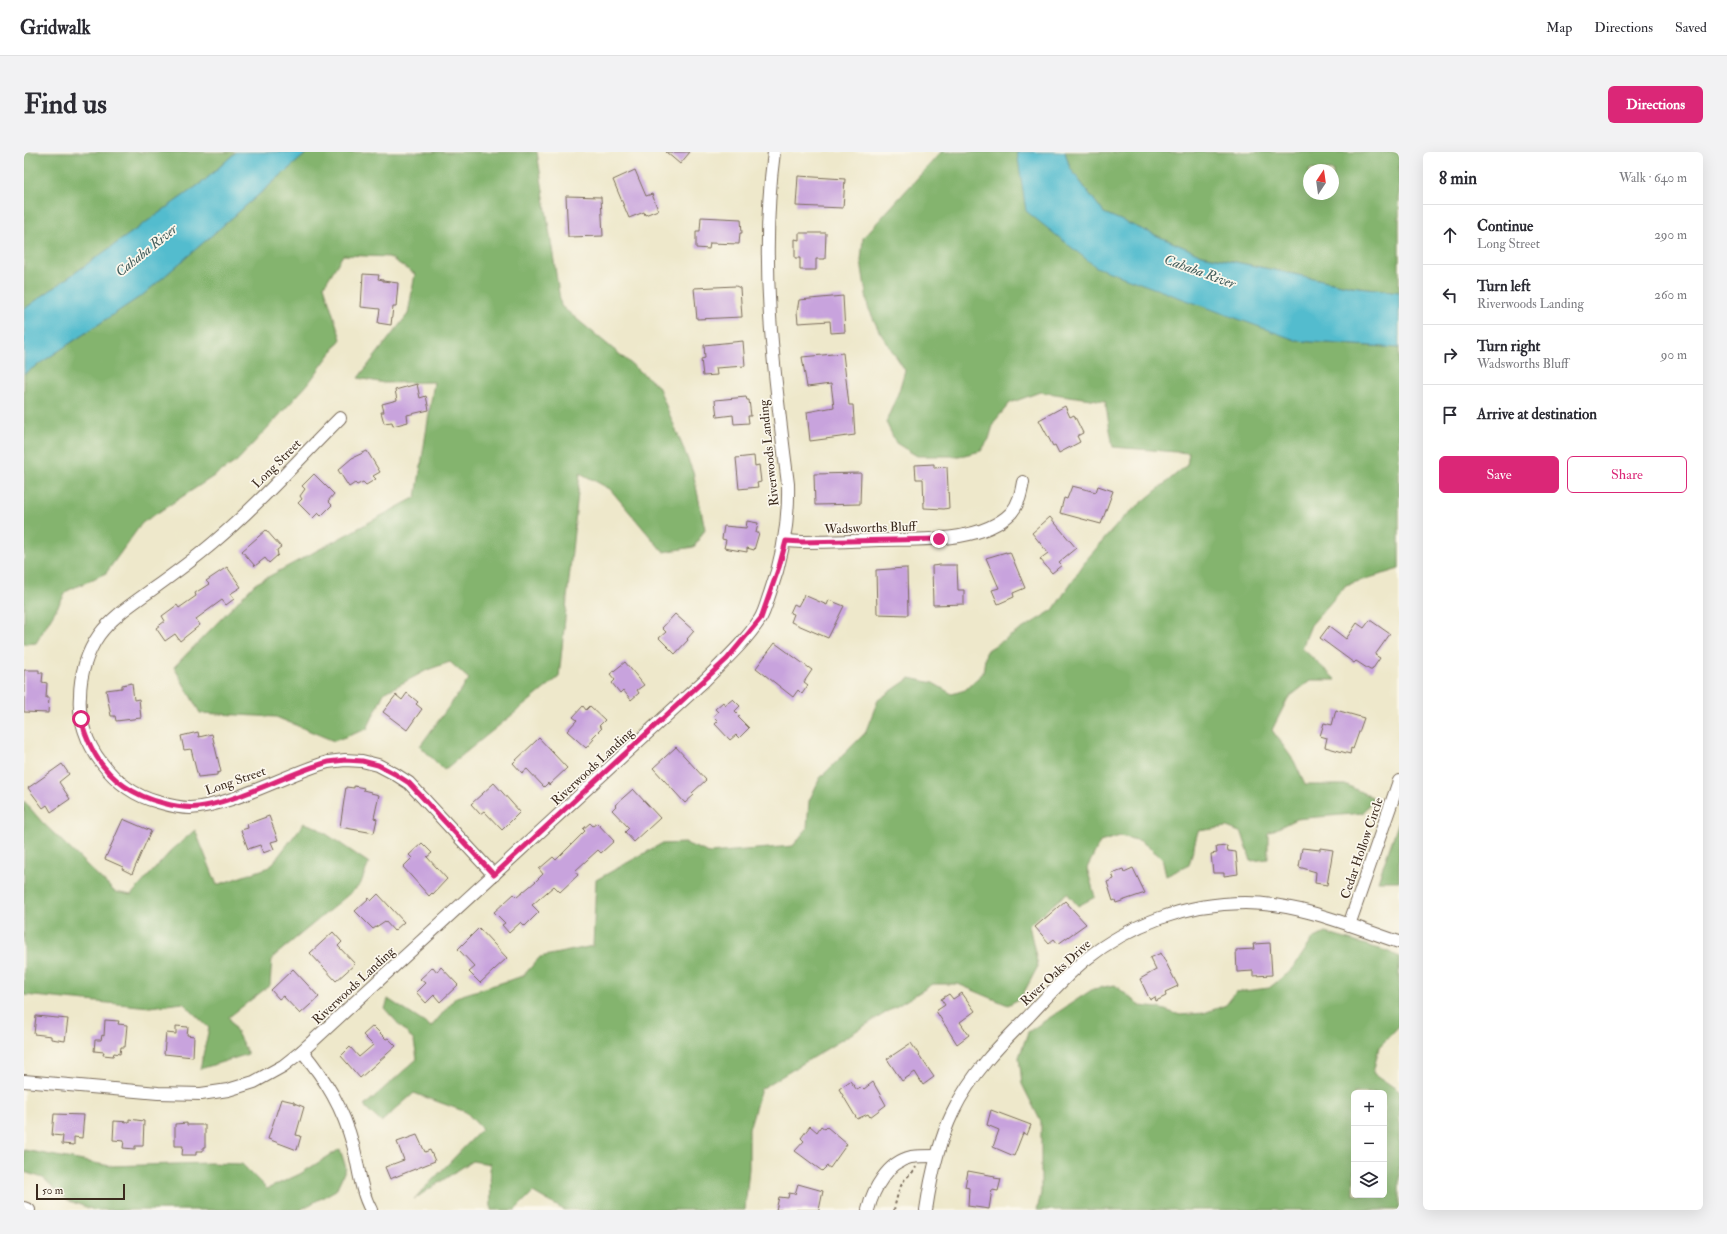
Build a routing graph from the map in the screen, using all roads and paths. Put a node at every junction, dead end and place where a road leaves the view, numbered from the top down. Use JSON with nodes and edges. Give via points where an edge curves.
{"nodes":[{"id":1,"x":774,"y":152,"type":"edge"},
{"id":2,"x":340,"y":418,"type":"dead end"},
{"id":3,"x":1023,"y":482,"type":"dead end"},
{"id":4,"x":786,"y":541,"type":"junction"},
{"id":5,"x":1399,"y":781,"type":"edge"},
{"id":6,"x":494,"y":875,"type":"junction"},
{"id":7,"x":1349,"y":925,"type":"junction"},
{"id":8,"x":1399,"y":942,"type":"edge"},
{"id":9,"x":302,"y":1051,"type":"junction"},
{"id":10,"x":24,"y":1081,"type":"edge"},
{"id":11,"x":919,"y":1156,"type":"junction"},
{"id":12,"x":936,"y":1156,"type":"junction"},
{"id":13,"x":24,"y":1208,"type":"edge"},
{"id":14,"x":29,"y":1210,"type":"edge"},
{"id":15,"x":371,"y":1210,"type":"edge"},
{"id":16,"x":868,"y":1210,"type":"edge"},
{"id":17,"x":894,"y":1210,"type":"edge"},
{"id":18,"x":926,"y":1210,"type":"edge"}],
"edges":[{"from":1,"to":4,"type":"street","name":"Riverwoods Landing","via":[[769,205],[768,283],[773,365],[788,484]]},
{"from":2,"to":6,"type":"street","name":"Long Street","via":[[238,521],[181,569],[118,615],[99,635],[86,661],[80,689],[79,702],[84,731],[95,755],[125,788],[153,801],[188,808],[219,803],[328,762],[345,760],[378,765],[409,783]]},
{"from":3,"to":4,"type":"street","name":"Wadsworths Bluff","via":[[1021,494],[1011,513],[974,533],[939,539]]},
{"from":4,"to":6,"type":"street","name":"Riverwoods Landing","via":[[761,618],[727,659]]},
{"from":5,"to":7,"type":"street","name":"Cedar Hollow Circle"},
{"from":6,"to":9,"type":"street","name":"Riverwoods Landing"},
{"from":7,"to":8,"type":"street","name":"River Oaks Drive"},
{"from":7,"to":12,"type":"street","name":"River Oaks Drive","via":[[1286,906],[1243,903],[1157,918],[1114,940],[1069,975],[988,1059],[959,1101]]},
{"from":9,"to":10,"type":"street","name":"Riverwoods Landing","via":[[283,1066],[254,1082],[228,1090],[201,1094]]},
{"from":9,"to":15,"type":"street","via":[[327,1083],[341,1110],[353,1146],[364,1195]]},
{"from":11,"to":12,"type":"street"},
{"from":11,"to":16,"type":"street","via":[[900,1161],[892,1167],[876,1190]]},
{"from":11,"to":17,"type":"path","via":[[913,1174],[902,1186]]},
{"from":12,"to":18,"type":"street","name":"River Oaks Drive"},
{"from":13,"to":14,"type":"street"}]}
